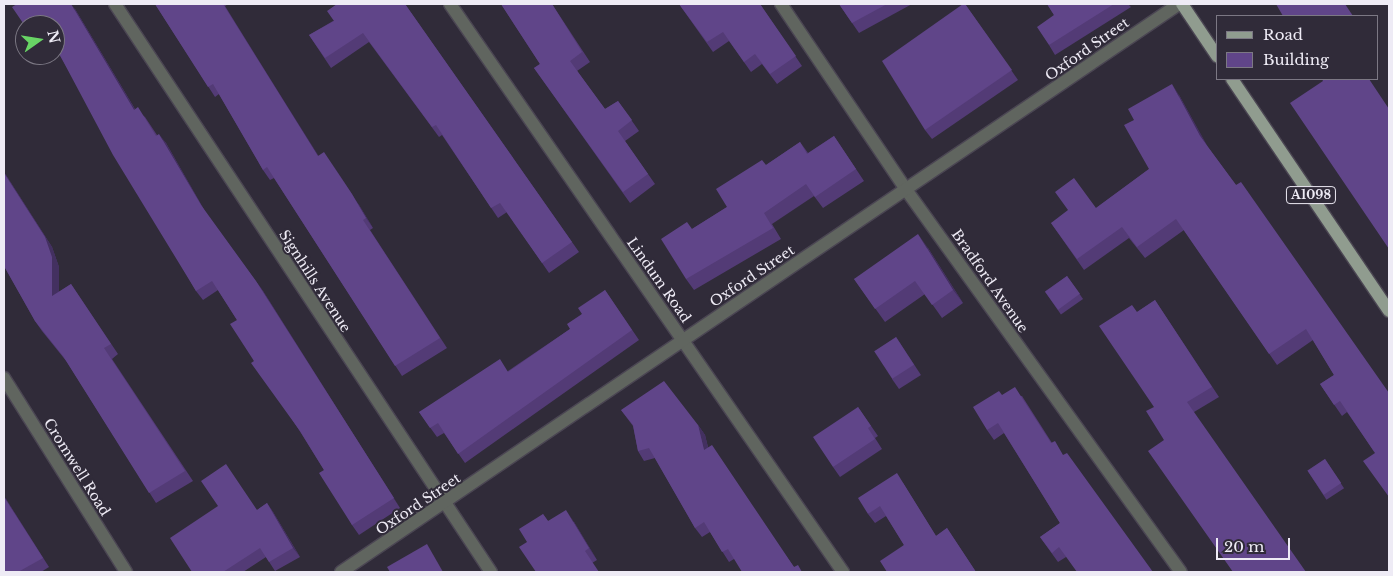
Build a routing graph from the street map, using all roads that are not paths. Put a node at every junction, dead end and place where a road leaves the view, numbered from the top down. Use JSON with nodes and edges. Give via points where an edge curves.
{"nodes":[{"id":1,"x":115,"y":4,"type":"edge"},
{"id":2,"x":450,"y":4,"type":"edge"},
{"id":3,"x":781,"y":4,"type":"edge"},
{"id":4,"x":1180,"y":4,"type":"edge"},
{"id":5,"x":1216,"y":55,"type":"edge"},
{"id":6,"x":1233,"y":80,"type":"edge"},
{"id":7,"x":907,"y":191,"type":"junction"},
{"id":8,"x":1389,"y":311,"type":"edge"},
{"id":9,"x":682,"y":340,"type":"junction"},
{"id":10,"x":4,"y":378,"type":"edge"},
{"id":11,"x":444,"y":505,"type":"junction"},
{"id":12,"x":126,"y":572,"type":"edge"},
{"id":13,"x":342,"y":572,"type":"edge"},
{"id":14,"x":491,"y":572,"type":"edge"},
{"id":15,"x":843,"y":572,"type":"edge"},
{"id":16,"x":1181,"y":572,"type":"edge"}],
"edges":[{"from":1,"to":11,"type":"street","name":"Signhills Avenue"},
{"from":2,"to":9,"type":"street","name":"Lindum Road"},
{"from":3,"to":7,"type":"street","name":"Bradford Avenue"},
{"from":4,"to":5,"type":"main road"},
{"from":4,"to":7,"type":"street","name":"Oxford Street"},
{"from":6,"to":8,"type":"main road","number":"A1098"},
{"from":7,"to":9,"type":"street","name":"Oxford Street"},
{"from":7,"to":16,"type":"street","name":"Bradford Avenue"},
{"from":9,"to":11,"type":"street","name":"Oxford Street"},
{"from":9,"to":15,"type":"street","name":"Lindum Road"},
{"from":10,"to":12,"type":"street","name":"Cromwell Road"},
{"from":11,"to":13,"type":"street","name":"Oxford Street"},
{"from":11,"to":14,"type":"street","name":"Signhills Avenue"}]}
